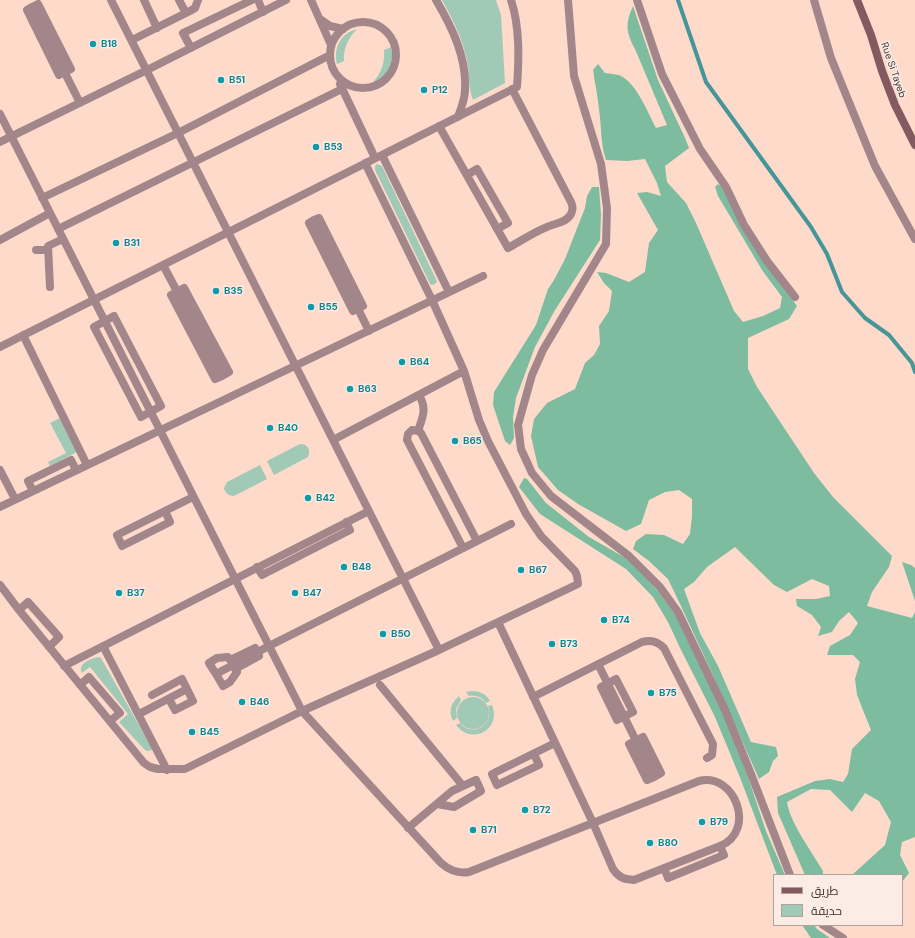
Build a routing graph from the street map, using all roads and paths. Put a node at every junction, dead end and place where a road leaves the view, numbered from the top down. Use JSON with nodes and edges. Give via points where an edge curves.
{"nodes":[{"id":1,"x":111,"y":0,"type":"edge"},
{"id":2,"x":144,"y":0,"type":"edge"},
{"id":3,"x":179,"y":0,"type":"edge"},
{"id":4,"x":198,"y":0,"type":"edge"},
{"id":5,"x":252,"y":0,"type":"edge"},
{"id":6,"x":258,"y":0,"type":"edge"},
{"id":7,"x":286,"y":0,"type":"edge"},
{"id":8,"x":311,"y":0,"type":"edge"},
{"id":9,"x":436,"y":0,"type":"edge"},
{"id":10,"x":511,"y":0,"type":"edge"},
{"id":11,"x":568,"y":0,"type":"edge"},
{"id":12,"x":637,"y":0,"type":"edge"},
{"id":13,"x":814,"y":0,"type":"edge"},
{"id":14,"x":857,"y":0,"type":"edge"},
{"id":15,"x":263,"y":12,"type":"junction"},
{"id":16,"x":186,"y":13,"type":"junction"},
{"id":17,"x":320,"y":18,"type":"junction"},
{"id":18,"x":157,"y":28,"type":"junction"},
{"id":19,"x":343,"y":29,"type":"junction"},
{"id":20,"x":132,"y":40,"type":"junction"},
{"id":21,"x":332,"y":45,"type":"junction"},
{"id":22,"x":191,"y":48,"type":"junction"},
{"id":23,"x":330,"y":55,"type":"junction"},
{"id":24,"x":147,"y":70,"type":"junction"},
{"id":25,"x":65,"y":72,"type":"junction"},
{"id":26,"x":336,"y":74,"type":"junction"},
{"id":27,"x":342,"y":89,"type":"junction"},
{"id":28,"x":512,"y":89,"type":"junction"},
{"id":29,"x":80,"y":103,"type":"junction"},
{"id":30,"x":0,"y":114,"type":"edge"},
{"id":31,"x":458,"y":116,"type":"junction"},
{"id":32,"x":438,"y":126,"type":"junction"},
{"id":33,"x":178,"y":133,"type":"junction"},
{"id":34,"x":12,"y":137,"type":"junction"},
{"id":35,"x":0,"y":142,"type":"edge"},
{"id":36,"x":915,"y":145,"type":"edge"},
{"id":37,"x":378,"y":157,"type":"junction"},
{"id":38,"x":193,"y":163,"type":"junction"},
{"id":39,"x":365,"y":163,"type":"junction"},
{"id":40,"x":466,"y":175,"type":"junction"},
{"id":41,"x":42,"y":198,"type":"junction"},
{"id":42,"x":50,"y":213,"type":"junction"},
{"id":43,"x":314,"y":220,"type":"dead end"},
{"id":44,"x":58,"y":229,"type":"junction"},
{"id":45,"x":498,"y":229,"type":"junction"},
{"id":46,"x":228,"y":232,"type":"junction"},
{"id":47,"x":63,"y":239,"type":"junction"},
{"id":48,"x":915,"y":239,"type":"edge"},
{"id":49,"x":0,"y":240,"type":"edge"},
{"id":50,"x":36,"y":250,"type":"dead end"},
{"id":51,"x":48,"y":250,"type":"junction"},
{"id":52,"x":163,"y":265,"type":"junction"},
{"id":53,"x":483,"y":276,"type":"dead end"},
{"id":54,"x":50,"y":287,"type":"dead end"},
{"id":55,"x":178,"y":291,"type":"junction"},
{"id":56,"x":450,"y":292,"type":"junction"},
{"id":57,"x":795,"y":297,"type":"dead end"},
{"id":58,"x":94,"y":300,"type":"junction"},
{"id":59,"x":432,"y":300,"type":"junction"},
{"id":60,"x":105,"y":321,"type":"junction"},
{"id":61,"x":368,"y":331,"type":"junction"},
{"id":62,"x":23,"y":335,"type":"junction"},
{"id":63,"x":1,"y":345,"type":"edge"},
{"id":64,"x":296,"y":365,"type":"junction"},
{"id":65,"x":464,"y":371,"type":"junction"},
{"id":66,"x":419,"y":395,"type":"junction"},
{"id":67,"x":150,"y":412,"type":"junction"},
{"id":68,"x":160,"y":430,"type":"junction"},
{"id":69,"x":418,"y":431,"type":"junction"},
{"id":70,"x":333,"y":440,"type":"junction"},
{"id":71,"x":87,"y":465,"type":"junction"},
{"id":72,"x":0,"y":470,"type":"edge"},
{"id":73,"x":194,"y":497,"type":"junction"},
{"id":74,"x":15,"y":499,"type":"junction"},
{"id":75,"x":0,"y":507,"type":"edge"},
{"id":76,"x":165,"y":511,"type":"junction"},
{"id":77,"x":369,"y":511,"type":"junction"},
{"id":78,"x":511,"y":524,"type":"dead end"},
{"id":79,"x":477,"y":541,"type":"junction"},
{"id":80,"x":463,"y":548,"type":"junction"},
{"id":81,"x":403,"y":578,"type":"junction"},
{"id":82,"x":235,"y":579,"type":"junction"},
{"id":83,"x":0,"y":585,"type":"edge"},
{"id":84,"x":19,"y":610,"type":"junction"},
{"id":85,"x":498,"y":622,"type":"junction"},
{"id":86,"x":103,"y":646,"type":"junction"},
{"id":87,"x":269,"y":646,"type":"junction"},
{"id":88,"x":49,"y":647,"type":"junction"},
{"id":89,"x":439,"y":650,"type":"junction"},
{"id":90,"x":257,"y":652,"type":"junction"},
{"id":91,"x":598,"y":664,"type":"junction"},
{"id":92,"x":64,"y":666,"type":"junction"},
{"id":93,"x":216,"y":674,"type":"junction"},
{"id":94,"x":608,"y":683,"type":"junction"},
{"id":95,"x":80,"y":685,"type":"junction"},
{"id":96,"x":380,"y":685,"type":"dead end"},
{"id":97,"x":187,"y":689,"type":"junction"},
{"id":98,"x":533,"y":697,"type":"junction"},
{"id":99,"x":166,"y":700,"type":"junction"},
{"id":100,"x":302,"y":712,"type":"junction"},
{"id":101,"x":139,"y":714,"type":"junction"},
{"id":102,"x":624,"y":716,"type":"junction"},
{"id":103,"x":110,"y":721,"type":"junction"},
{"id":104,"x":636,"y":740,"type":"junction"},
{"id":105,"x":556,"y":743,"type":"junction"},
{"id":106,"x":534,"y":754,"type":"junction"},
{"id":107,"x":707,"y":758,"type":"dead end"},
{"id":108,"x":168,"y":770,"type":"junction"},
{"id":109,"x":463,"y":786,"type":"junction"},
{"id":110,"x":437,"y":804,"type":"junction"},
{"id":111,"x":593,"y":823,"type":"junction"},
{"id":112,"x":408,"y":828,"type":"junction"},
{"id":113,"x":790,"y":874,"type":"edge"},
{"id":114,"x":825,"y":926,"type":"edge"},
{"id":115,"x":843,"y":938,"type":"edge"}],
"edges":[{"from":1,"to":20,"type":"street"},
{"from":2,"to":18,"type":"street"},
{"from":3,"to":16,"type":"street"},
{"from":4,"to":16,"type":"street","via":[[195,8]]},
{"from":5,"to":22,"type":"street","via":[[183,33]]},
{"from":6,"to":15,"type":"street"},
{"from":7,"to":15,"type":"street"},
{"from":8,"to":17,"type":"street"},
{"from":9,"to":31,"type":"street","via":[[454,35],[463,62],[465,91]]},
{"from":10,"to":28,"type":"street","via":[[518,52],[517,87]]},
{"from":11,"to":113,"type":"street","via":[[574,76],[601,164],[607,208],[606,244],[543,350],[532,375],[518,425],[521,449],[532,473],[551,496],[629,556],[660,587],[678,612],[725,710]]},
{"from":12,"to":57,"type":"street","via":[[662,74],[700,149],[726,187],[759,249]]},
{"from":13,"to":48,"type":"street","via":[[831,58],[874,166]]},
{"from":14,"to":36,"type":"main road","name":"Rue Si Tayeb","via":[[895,105]]},
{"from":15,"to":22,"type":"street"},
{"from":16,"to":18,"type":"street"},
{"from":17,"to":19,"type":"street","via":[[330,26]]},
{"from":17,"to":21,"type":"street"},
{"from":18,"to":20,"type":"street"},
{"from":19,"to":21,"type":"street"},
{"from":19,"to":26,"type":"street","via":[[362,22],[382,28],[394,44],[395,64],[385,80],[376,86],[366,88],[356,88],[347,84]]},
{"from":20,"to":24,"type":"street"},
{"from":21,"to":23,"type":"street"},
{"from":22,"to":24,"type":"street"},
{"from":23,"to":26,"type":"street","via":[[331,65]]},
{"from":23,"to":33,"type":"street"},
{"from":24,"to":29,"type":"street"},
{"from":24,"to":33,"type":"street"},
{"from":25,"to":25,"type":"street","via":[[59,75],[27,10],[38,4],[71,69]]},
{"from":25,"to":29,"type":"street"},
{"from":26,"to":27,"type":"street"},
{"from":27,"to":37,"type":"street"},
{"from":27,"to":38,"type":"street"},
{"from":28,"to":31,"type":"street"},
{"from":28,"to":45,"type":"street","via":[[572,202],[572,210],[568,217],[557,225],[548,226],[508,248]]},
{"from":29,"to":34,"type":"street"},
{"from":30,"to":34,"type":"street"},
{"from":31,"to":32,"type":"street"},
{"from":32,"to":37,"type":"street"},
{"from":32,"to":40,"type":"street"},
{"from":33,"to":38,"type":"street"},
{"from":33,"to":41,"type":"street"},
{"from":34,"to":35,"type":"street"},
{"from":34,"to":41,"type":"street"},
{"from":37,"to":39,"type":"street"},
{"from":37,"to":56,"type":"street"},
{"from":38,"to":44,"type":"street"},
{"from":38,"to":46,"type":"street"},
{"from":39,"to":46,"type":"street"},
{"from":39,"to":59,"type":"street"},
{"from":40,"to":45,"type":"street"},
{"from":40,"to":45,"type":"street","via":[[477,169],[508,223]]},
{"from":41,"to":42,"type":"street"},
{"from":42,"to":44,"type":"street"},
{"from":42,"to":49,"type":"street"},
{"from":43,"to":61,"type":"street","via":[[309,223],[312,230],[353,312],[358,309]]},
{"from":44,"to":47,"type":"street"},
{"from":46,"to":52,"type":"street"},
{"from":46,"to":64,"type":"street"},
{"from":47,"to":51,"type":"street","via":[[48,246]]},
{"from":47,"to":58,"type":"street"},
{"from":50,"to":51,"type":"street"},
{"from":51,"to":54,"type":"street"},
{"from":52,"to":55,"type":"street"},
{"from":52,"to":58,"type":"street"},
{"from":53,"to":56,"type":"street"},
{"from":55,"to":55,"type":"street","via":[[171,295],[215,380],[229,372],[184,288]]},
{"from":56,"to":59,"type":"street"},
{"from":58,"to":60,"type":"street"},
{"from":58,"to":62,"type":"street"},
{"from":59,"to":61,"type":"street"},
{"from":59,"to":65,"type":"street"},
{"from":60,"to":67,"type":"street"},
{"from":60,"to":67,"type":"street","via":[[114,316],[161,406]]},
{"from":60,"to":67,"type":"street","via":[[94,327],[141,417]]},
{"from":61,"to":64,"type":"street"},
{"from":62,"to":63,"type":"street"},
{"from":62,"to":71,"type":"street"},
{"from":64,"to":68,"type":"street"},
{"from":64,"to":70,"type":"street"},
{"from":65,"to":66,"type":"street"},
{"from":65,"to":85,"type":"street","via":[[482,427],[526,514],[541,536],[577,576],[578,584]]},
{"from":66,"to":69,"type":"street","via":[[424,411]]},
{"from":66,"to":70,"type":"street"},
{"from":67,"to":68,"type":"street"},
{"from":68,"to":71,"type":"street"},
{"from":68,"to":73,"type":"street"},
{"from":69,"to":79,"type":"street"},
{"from":69,"to":80,"type":"street","via":[[412,430],[407,440]]},
{"from":70,"to":77,"type":"street"},
{"from":71,"to":74,"type":"street"},
{"from":72,"to":74,"type":"street"},
{"from":73,"to":76,"type":"street"},
{"from":73,"to":82,"type":"street"},
{"from":74,"to":75,"type":"street"},
{"from":76,"to":76,"type":"street","via":[[170,522],[122,546],[117,534]]},
{"from":77,"to":81,"type":"street"},
{"from":77,"to":82,"type":"street"},
{"from":78,"to":79,"type":"street"},
{"from":79,"to":80,"type":"street"},
{"from":80,"to":81,"type":"street"},
{"from":81,"to":87,"type":"street"},
{"from":81,"to":89,"type":"street"},
{"from":82,"to":86,"type":"street"},
{"from":82,"to":87,"type":"street"},
{"from":83,"to":84,"type":"street"},
{"from":84,"to":88,"type":"street"},
{"from":84,"to":88,"type":"street","via":[[28,602],[60,637]]},
{"from":85,"to":89,"type":"street"},
{"from":85,"to":98,"type":"street"},
{"from":86,"to":92,"type":"street"},
{"from":86,"to":101,"type":"street"},
{"from":87,"to":90,"type":"street"},
{"from":87,"to":100,"type":"street"},
{"from":88,"to":92,"type":"street"},
{"from":89,"to":100,"type":"street"},
{"from":90,"to":93,"type":"street"},
{"from":90,"to":93,"type":"street","via":[[255,648],[230,660],[228,657],[217,658],[209,663]]},
{"from":90,"to":93,"type":"street","via":[[259,656],[235,669],[237,672],[230,682],[222,686]]},
{"from":91,"to":94,"type":"street"},
{"from":91,"to":98,"type":"street"},
{"from":91,"to":107,"type":"street","via":[[642,642],[650,641],[661,645],[713,744],[712,755]]},
{"from":92,"to":95,"type":"street"},
{"from":94,"to":102,"type":"street","via":[[601,687],[617,720]]},
{"from":94,"to":102,"type":"street","via":[[616,679],[633,712]]},
{"from":95,"to":103,"type":"street"},
{"from":95,"to":103,"type":"street","via":[[90,677],[120,713]]},
{"from":96,"to":109,"type":"street"},
{"from":97,"to":99,"type":"street"},
{"from":97,"to":99,"type":"street","via":[[193,701],[175,710]]},
{"from":97,"to":99,"type":"street","via":[[182,679],[155,693]]},
{"from":98,"to":105,"type":"street"},
{"from":99,"to":101,"type":"street"},
{"from":100,"to":108,"type":"street","via":[[185,769]]},
{"from":100,"to":112,"type":"street"},
{"from":101,"to":108,"type":"street"},
{"from":102,"to":104,"type":"street"},
{"from":103,"to":108,"type":"street","via":[[144,762],[150,767]]},
{"from":104,"to":104,"type":"street","via":[[629,744],[647,780],[661,773],[644,737]]},
{"from":105,"to":106,"type":"street"},
{"from":105,"to":111,"type":"street"},
{"from":106,"to":106,"type":"street","via":[[492,774],[497,785],[539,765]]},
{"from":109,"to":110,"type":"street","via":[[452,790]]},
{"from":109,"to":110,"type":"street","via":[[476,780],[481,791],[454,807]]},
{"from":110,"to":112,"type":"street"},
{"from":111,"to":111,"type":"street","via":[[617,875],[634,880],[720,846],[736,832],[740,817],[736,804],[725,786],[706,780]]},
{"from":111,"to":112,"type":"street","via":[[462,873],[453,871],[441,863]]},
{"from":114,"to":115,"type":"street"}]}
